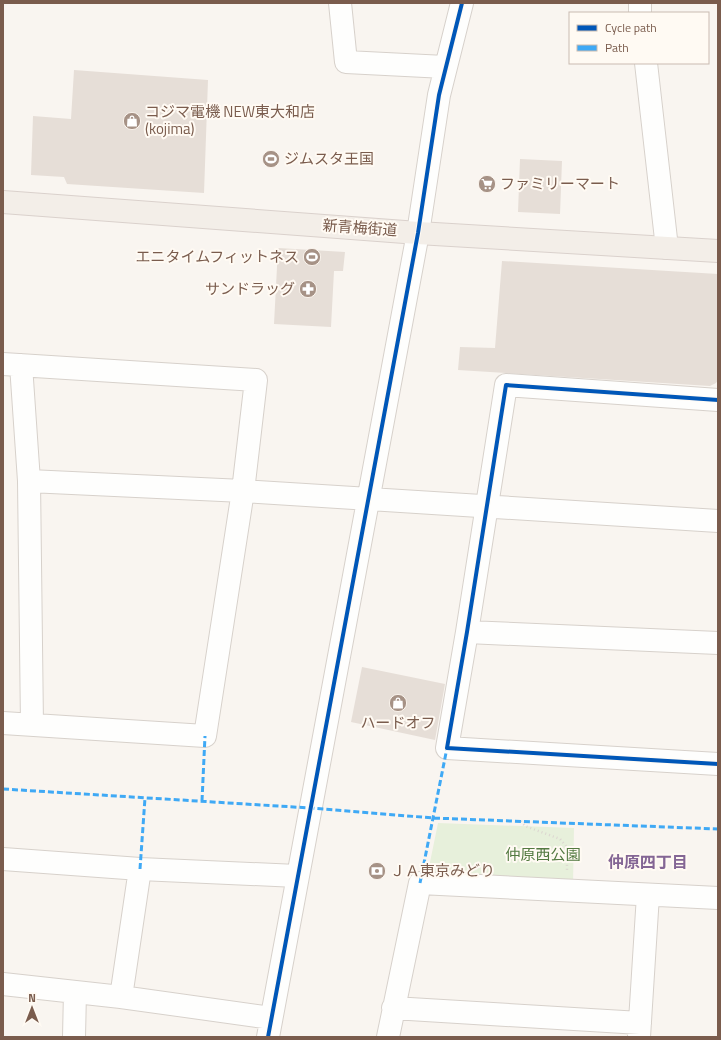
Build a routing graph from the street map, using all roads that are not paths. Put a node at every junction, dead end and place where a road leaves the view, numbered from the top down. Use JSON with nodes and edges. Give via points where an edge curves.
{"nodes":[{"id":1,"x":340,"y":3,"type":"edge"},
{"id":2,"x":462,"y":3,"type":"edge"},
{"id":3,"x":646,"y":64,"type":"edge"},
{"id":4,"x":445,"y":67,"type":"junction"},
{"id":5,"x":3,"y":202,"type":"edge"},
{"id":6,"x":418,"y":233,"type":"junction"},
{"id":7,"x":667,"y":248,"type":"junction"},
{"id":8,"x":718,"y":251,"type":"edge"},
{"id":9,"x":12,"y":364,"type":"edge"},
{"id":10,"x":718,"y":400,"type":"edge"},
{"id":11,"x":29,"y":481,"type":"junction"},
{"id":12,"x":243,"y":491,"type":"junction"},
{"id":13,"x":369,"y":499,"type":"junction"},
{"id":14,"x":487,"y":506,"type":"junction"},
{"id":15,"x":718,"y":521,"type":"edge"},
{"id":16,"x":467,"y":632,"type":"junction"},
{"id":17,"x":718,"y":643,"type":"edge"},
{"id":18,"x":3,"y":723,"type":"edge"},
{"id":19,"x":32,"y":725,"type":"junction"},
{"id":20,"x":718,"y":764,"type":"edge"},
{"id":21,"x":3,"y":859,"type":"edge"},
{"id":22,"x":140,"y":869,"type":"junction"},
{"id":23,"x":297,"y":876,"type":"junction"},
{"id":24,"x":648,"y":895,"type":"junction"},
{"id":25,"x":718,"y":898,"type":"edge"},
{"id":26,"x":3,"y":984,"type":"edge"},
{"id":27,"x":75,"y":992,"type":"junction"},
{"id":28,"x":121,"y":997,"type":"junction"},
{"id":29,"x":393,"y":1008,"type":"junction"},
{"id":30,"x":270,"y":1027,"type":"edge"},
{"id":31,"x":639,"y":1030,"type":"edge"},
{"id":32,"x":74,"y":1037,"type":"edge"},
{"id":33,"x":388,"y":1037,"type":"edge"}],
"edges":[{"from":1,"to":4,"type":"street","via":[[346,62]]},
{"from":2,"to":4,"type":"street"},
{"from":3,"to":7,"type":"street"},
{"from":4,"to":6,"type":"street"},
{"from":5,"to":6,"type":"main road","name":"新青梅街道"},
{"from":6,"to":7,"type":"main road","name":"新青梅街道"},
{"from":6,"to":13,"type":"street"},
{"from":7,"to":8,"type":"main road","name":"新青梅街道"},
{"from":9,"to":11,"type":"street"},
{"from":9,"to":12,"type":"street","via":[[256,380]]},
{"from":10,"to":14,"type":"street","via":[[506,385]]},
{"from":11,"to":12,"type":"street"},
{"from":11,"to":19,"type":"street"},
{"from":12,"to":13,"type":"street"},
{"from":12,"to":19,"type":"street","via":[[205,736]]},
{"from":13,"to":14,"type":"street"},
{"from":13,"to":23,"type":"street"},
{"from":14,"to":15,"type":"street"},
{"from":14,"to":16,"type":"street"},
{"from":16,"to":17,"type":"street"},
{"from":16,"to":20,"type":"street","via":[[447,748]]},
{"from":18,"to":19,"type":"street"},
{"from":21,"to":22,"type":"street"},
{"from":22,"to":23,"type":"street"},
{"from":22,"to":28,"type":"street"},
{"from":23,"to":30,"type":"street"},
{"from":24,"to":25,"type":"street"},
{"from":24,"to":29,"type":"street","via":[[420,883]]},
{"from":24,"to":31,"type":"street"},
{"from":26,"to":27,"type":"street"},
{"from":27,"to":28,"type":"street"},
{"from":27,"to":32,"type":"street"},
{"from":28,"to":30,"type":"street"},
{"from":29,"to":31,"type":"street"},
{"from":29,"to":33,"type":"street"}]}
